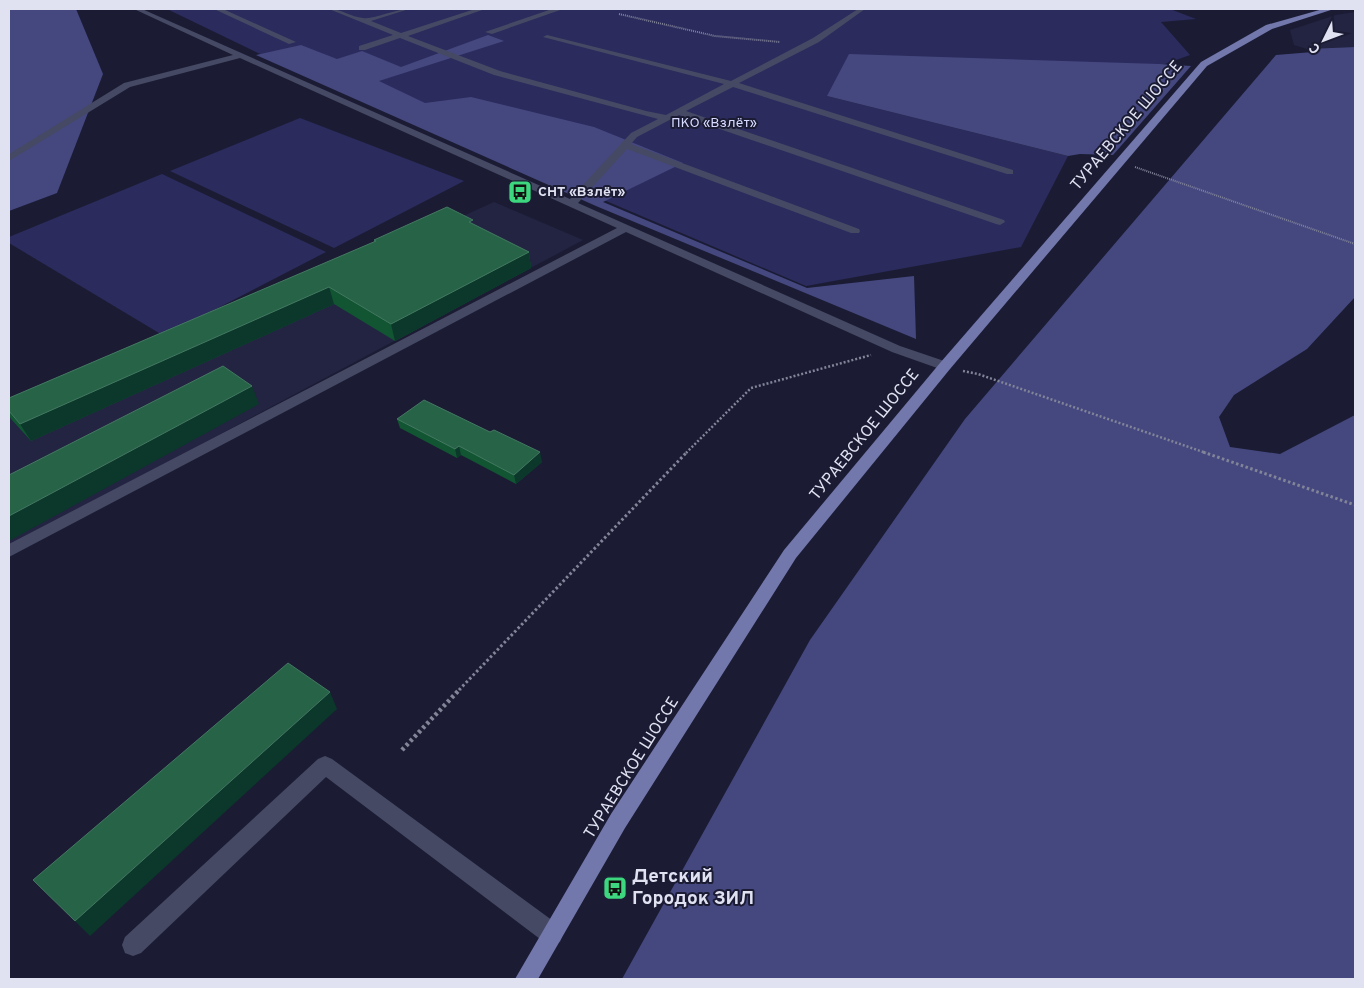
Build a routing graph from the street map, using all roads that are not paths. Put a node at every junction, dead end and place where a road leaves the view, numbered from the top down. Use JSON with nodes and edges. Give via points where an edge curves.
{"nodes":[{"id":1,"x":137,"y":9,"type":"edge"},
{"id":2,"x":218,"y":9,"type":"edge"},
{"id":3,"x":332,"y":9,"type":"edge"},
{"id":4,"x":406,"y":9,"type":"edge"},
{"id":5,"x":482,"y":9,"type":"edge"},
{"id":6,"x":559,"y":9,"type":"edge"},
{"id":7,"x":862,"y":9,"type":"edge"},
{"id":8,"x":1330,"y":9,"type":"edge"},
{"id":9,"x":364,"y":22,"type":"junction"},
{"id":10,"x":489,"y":32,"type":"dead end"},
{"id":11,"x":399,"y":36,"type":"junction"},
{"id":12,"x":547,"y":37,"type":"dead end"},
{"id":13,"x":292,"y":42,"type":"dead end"},
{"id":14,"x":362,"y":48,"type":"dead end"},
{"id":15,"x":239,"y":56,"type":"junction"},
{"id":16,"x":732,"y":84,"type":"junction"},
{"id":17,"x":680,"y":112,"type":"junction"},
{"id":18,"x":668,"y":118,"type":"junction"},
{"id":19,"x":626,"y":145,"type":"junction"},
{"id":20,"x":9,"y":158,"type":"edge"},
{"id":21,"x":1010,"y":172,"type":"dead end"},
{"id":22,"x":571,"y":204,"type":"junction"},
{"id":23,"x":1000,"y":222,"type":"dead end"},
{"id":24,"x":626,"y":228,"type":"junction"},
{"id":25,"x":855,"y":231,"type":"dead end"},
{"id":26,"x":945,"y":366,"type":"junction"},
{"id":27,"x":9,"y":551,"type":"edge"},
{"id":28,"x":552,"y":934,"type":"junction"},
{"id":29,"x":133,"y":945,"type":"dead end"},
{"id":30,"x":526,"y":979,"type":"edge"}],
"edges":[{"from":1,"to":15,"type":"street"},
{"from":2,"to":13,"type":"street"},
{"from":3,"to":9,"type":"street"},
{"from":4,"to":9,"type":"street"},
{"from":5,"to":11,"type":"street"},
{"from":6,"to":10,"type":"street"},
{"from":7,"to":16,"type":"street","via":[[806,46]]},
{"from":8,"to":26,"type":"main road","name":"ТУРАЕВСКОЕ ШОССЕ","via":[[1269,27],[1204,64]]},
{"from":9,"to":11,"type":"street"},
{"from":11,"to":14,"type":"street"},
{"from":11,"to":18,"type":"street","via":[[497,73]]},
{"from":12,"to":16,"type":"street"},
{"from":15,"to":20,"type":"street","via":[[126,85]]},
{"from":15,"to":22,"type":"street"},
{"from":16,"to":17,"type":"street"},
{"from":16,"to":21,"type":"street"},
{"from":17,"to":18,"type":"street"},
{"from":17,"to":23,"type":"street"},
{"from":18,"to":19,"type":"street","via":[[634,135]]},
{"from":19,"to":22,"type":"street"},
{"from":19,"to":25,"type":"street"},
{"from":22,"to":24,"type":"street"},
{"from":24,"to":26,"type":"street","via":[[896,349]]},
{"from":24,"to":27,"type":"street"},
{"from":26,"to":28,"type":"main road","name":"ТУРАЕВСКОЕ ШОССЕ","via":[[790,554],[618,821]]},
{"from":28,"to":29,"type":"street","via":[[325,765]]},
{"from":28,"to":30,"type":"main road","name":"ТУРАЕВСКОЕ ШОССЕ"}]}
